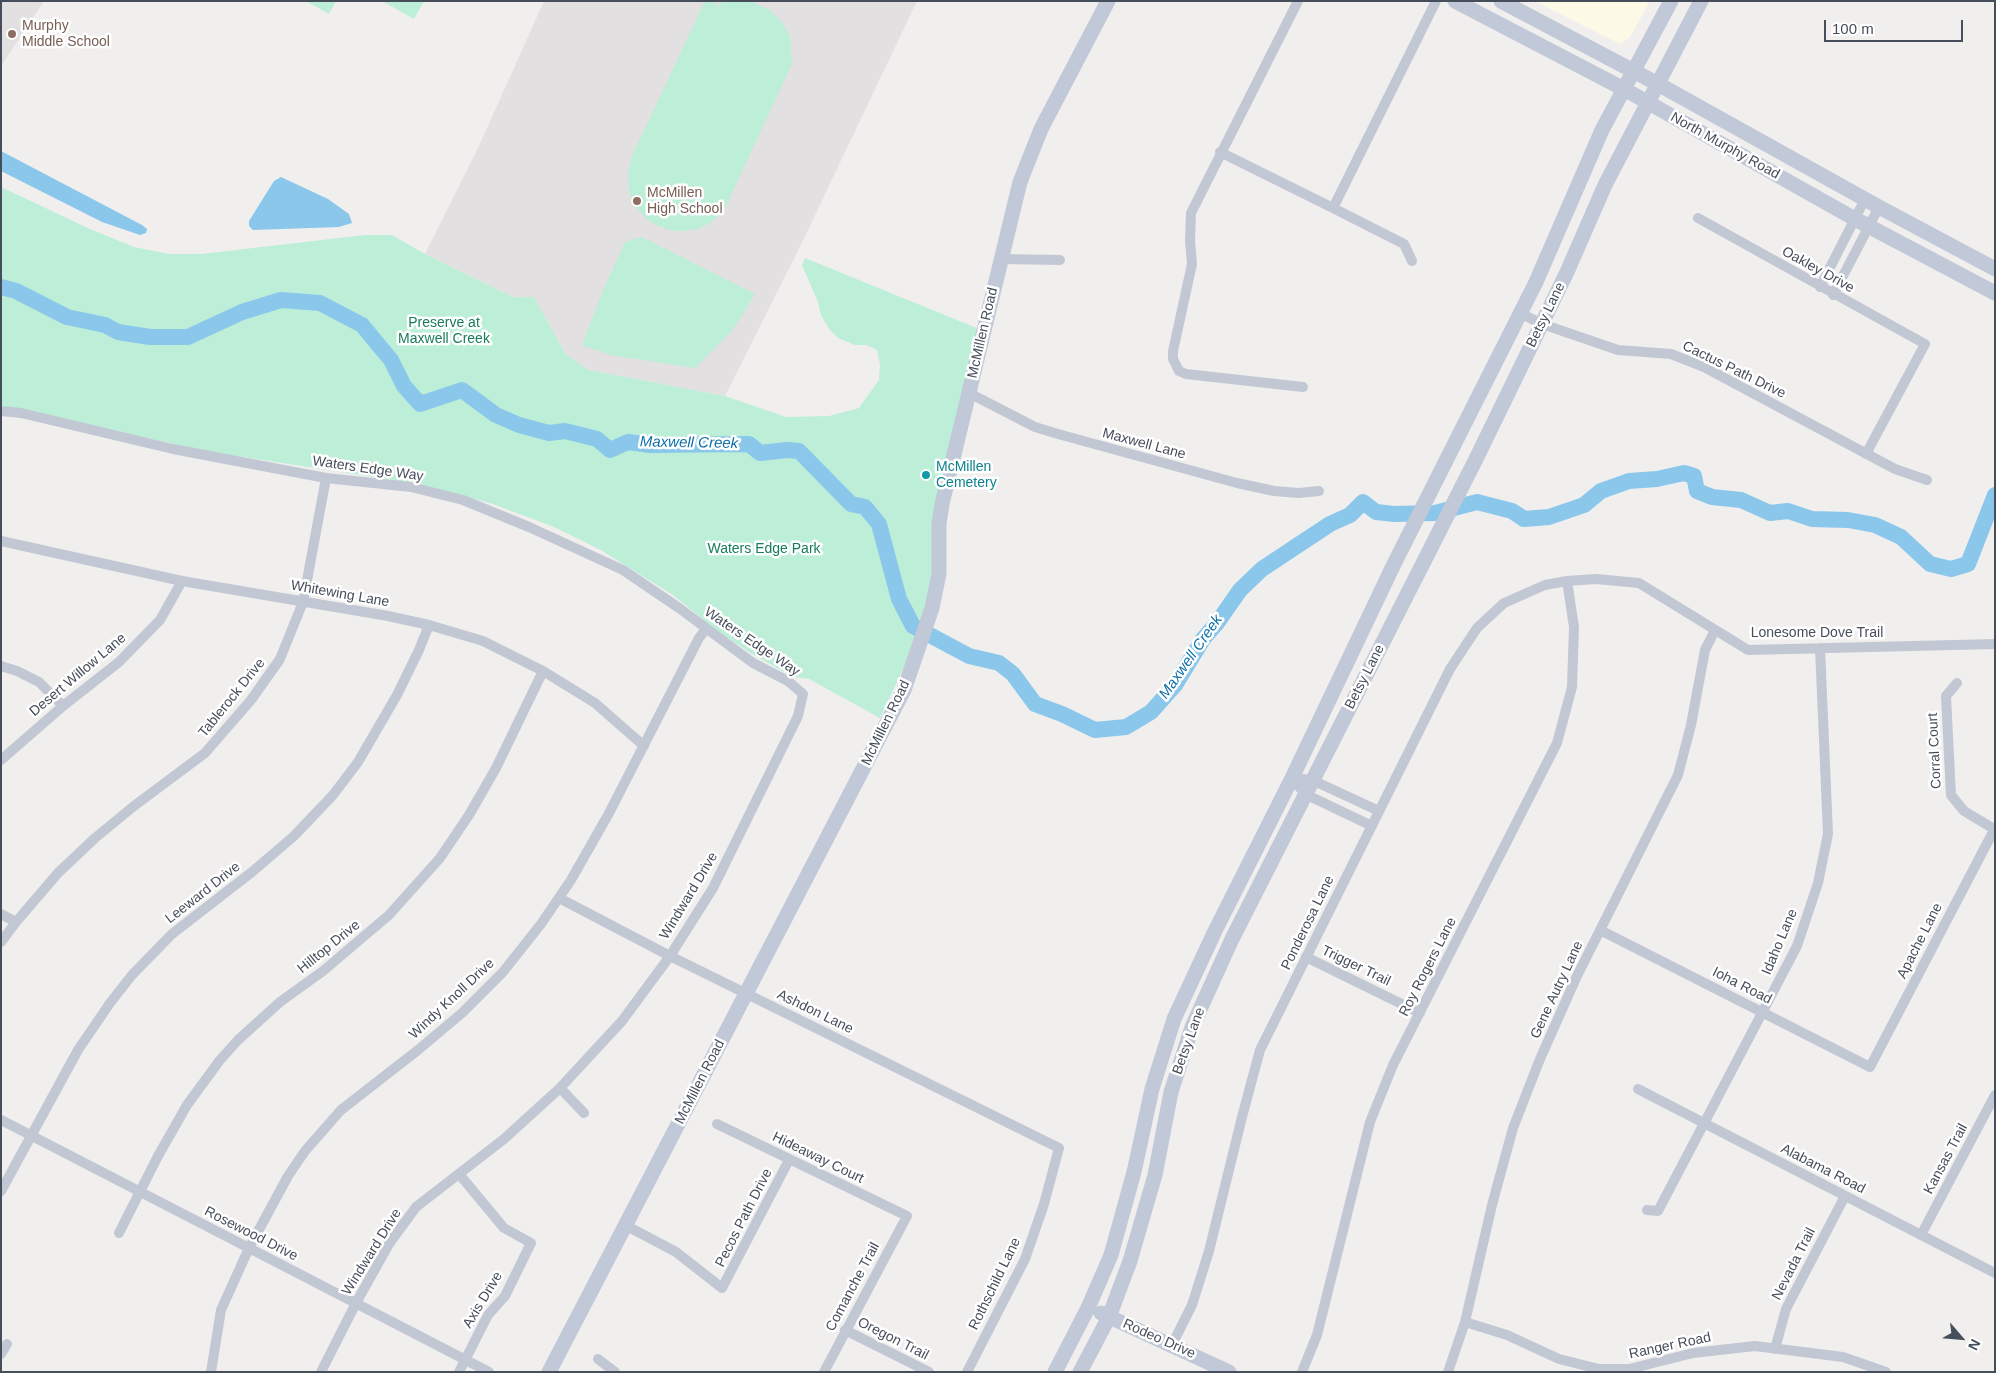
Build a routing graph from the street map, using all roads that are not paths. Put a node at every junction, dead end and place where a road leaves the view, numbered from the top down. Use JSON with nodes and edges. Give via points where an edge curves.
{"nodes":[{"id":1,"x":1108,"y":1,"type":"edge"},
{"id":2,"x":1298,"y":1,"type":"edge"},
{"id":3,"x":1436,"y":1,"type":"edge"},
{"id":4,"x":1455,"y":1,"type":"edge"},
{"id":5,"x":1501,"y":1,"type":"edge"},
{"id":6,"x":1671,"y":1,"type":"edge"},
{"id":7,"x":1701,"y":1,"type":"edge"},
{"id":8,"x":1633,"y":72,"type":"junction"},
{"id":9,"x":1658,"y":84,"type":"junction"},
{"id":10,"x":1624,"y":89,"type":"junction"},
{"id":11,"x":1647,"y":103,"type":"junction"},
{"id":12,"x":1220,"y":152,"type":"junction"},
{"id":13,"x":1872,"y":203,"type":"junction"},
{"id":14,"x":1333,"y":208,"type":"junction"},
{"id":15,"x":1698,"y":218,"type":"dead end"},
{"id":16,"x":1862,"y":222,"type":"junction"},
{"id":17,"x":1000,"y":259,"type":"junction"},
{"id":18,"x":1060,"y":260,"type":"dead end"},
{"id":19,"x":1412,"y":261,"type":"dead end"},
{"id":20,"x":1995,"y":269,"type":"edge"},
{"id":21,"x":1820,"y":288,"type":"junction"},
{"id":22,"x":1995,"y":293,"type":"edge"},
{"id":23,"x":1833,"y":295,"type":"junction"},
{"id":24,"x":1520,"y":313,"type":"junction"},
{"id":25,"x":1542,"y":324,"type":"junction"},
{"id":26,"x":1303,"y":387,"type":"dead end"},
{"id":27,"x":969,"y":393,"type":"junction"},
{"id":28,"x":1,"y":411,"type":"edge"},
{"id":29,"x":1866,"y":454,"type":"junction"},
{"id":30,"x":326,"y":478,"type":"junction"},
{"id":31,"x":1927,"y":480,"type":"dead end"},
{"id":32,"x":1319,"y":490,"type":"dead end"},
{"id":33,"x":1,"y":541,"type":"edge"},
{"id":34,"x":182,"y":581,"type":"junction"},
{"id":35,"x":1567,"y":581,"type":"junction"},
{"id":36,"x":303,"y":602,"type":"junction"},
{"id":37,"x":429,"y":625,"type":"junction"},
{"id":38,"x":706,"y":629,"type":"junction"},
{"id":39,"x":1715,"y":630,"type":"junction"},
{"id":40,"x":1995,"y":644,"type":"edge"},
{"id":41,"x":1820,"y":648,"type":"junction"},
{"id":42,"x":1,"y":666,"type":"edge"},
{"id":43,"x":543,"y":671,"type":"junction"},
{"id":44,"x":1957,"y":683,"type":"dead end"},
{"id":45,"x":803,"y":694,"type":"joint"},
{"id":46,"x":63,"y":706,"type":"junction"},
{"id":47,"x":644,"y":746,"type":"junction"},
{"id":48,"x":1,"y":760,"type":"edge"},
{"id":49,"x":1292,"y":778,"type":"junction"},
{"id":50,"x":1312,"y":780,"type":"junction"},
{"id":51,"x":1305,"y":794,"type":"junction"},
{"id":52,"x":1379,"y":811,"type":"junction"},
{"id":53,"x":1372,"y":826,"type":"junction"},
{"id":54,"x":1994,"y":829,"type":"edge"},
{"id":55,"x":559,"y":898,"type":"junction"},
{"id":56,"x":1,"y":914,"type":"edge"},
{"id":57,"x":16,"y":922,"type":"junction"},
{"id":58,"x":1600,"y":930,"type":"junction"},
{"id":59,"x":1,"y":942,"type":"edge"},
{"id":60,"x":670,"y":956,"type":"junction"},
{"id":61,"x":1306,"y":957,"type":"junction"},
{"id":62,"x":746,"y":993,"type":"junction"},
{"id":63,"x":1762,"y":1012,"type":"junction"},
{"id":64,"x":1420,"y":1013,"type":"junction"},
{"id":65,"x":1870,"y":1067,"type":"joint"},
{"id":66,"x":560,"y":1088,"type":"junction"},
{"id":67,"x":1638,"y":1088,"type":"dead end"},
{"id":68,"x":1995,"y":1095,"type":"edge"},
{"id":69,"x":584,"y":1113,"type":"dead end"},
{"id":70,"x":1,"y":1120,"type":"edge"},
{"id":71,"x":1704,"y":1123,"type":"junction"},
{"id":72,"x":717,"y":1124,"type":"dead end"},
{"id":73,"x":30,"y":1135,"type":"junction"},
{"id":74,"x":1059,"y":1148,"type":"joint"},
{"id":75,"x":789,"y":1160,"type":"junction"},
{"id":76,"x":458,"y":1174,"type":"junction"},
{"id":77,"x":1,"y":1191,"type":"edge"},
{"id":78,"x":141,"y":1192,"type":"junction"},
{"id":79,"x":1845,"y":1196,"type":"junction"},
{"id":80,"x":1647,"y":1210,"type":"dead end"},
{"id":81,"x":907,"y":1216,"type":"joint"},
{"id":82,"x":626,"y":1225,"type":"junction"},
{"id":83,"x":120,"y":1233,"type":"dead end"},
{"id":84,"x":1921,"y":1235,"type":"junction"},
{"id":85,"x":248,"y":1248,"type":"junction"},
{"id":86,"x":1995,"y":1273,"type":"edge"},
{"id":87,"x":356,"y":1303,"type":"junction"},
{"id":88,"x":1088,"y":1308,"type":"junction"},
{"id":89,"x":1109,"y":1317,"type":"junction"},
{"id":90,"x":1466,"y":1322,"type":"junction"},
{"id":91,"x":845,"y":1330,"type":"junction"},
{"id":92,"x":7,"y":1344,"type":"dead end"},
{"id":93,"x":1172,"y":1345,"type":"junction"},
{"id":94,"x":1775,"y":1348,"type":"junction"},
{"id":95,"x":1,"y":1354,"type":"edge"},
{"id":96,"x":465,"y":1359,"type":"junction"},
{"id":97,"x":598,"y":1359,"type":"dead end"},
{"id":98,"x":211,"y":1372,"type":"edge"},
{"id":99,"x":321,"y":1372,"type":"edge"},
{"id":100,"x":459,"y":1372,"type":"edge"},
{"id":101,"x":489,"y":1372,"type":"edge"},
{"id":102,"x":549,"y":1372,"type":"edge"},
{"id":103,"x":615,"y":1372,"type":"edge"},
{"id":104,"x":824,"y":1372,"type":"edge"},
{"id":105,"x":929,"y":1372,"type":"edge"},
{"id":106,"x":967,"y":1372,"type":"edge"},
{"id":107,"x":1055,"y":1372,"type":"edge"},
{"id":108,"x":1080,"y":1372,"type":"edge"},
{"id":109,"x":1229,"y":1372,"type":"edge"},
{"id":110,"x":1302,"y":1372,"type":"edge"},
{"id":111,"x":1448,"y":1372,"type":"edge"},
{"id":112,"x":1886,"y":1372,"type":"edge"}],
"edges":[{"from":1,"to":17,"type":"main road","name":"McMillen Road","via":[[1041,129],[1020,182]]},
{"from":2,"to":12,"type":"street"},
{"from":3,"to":14,"type":"street"},
{"from":4,"to":10,"type":"main road","name":"North Murphy Road"},
{"from":5,"to":8,"type":"main road","name":"North Murphy Road"},
{"from":6,"to":8,"type":"main road","name":"Betsy Lane"},
{"from":7,"to":9,"type":"main road","name":"Betsy Lane"},
{"from":8,"to":9,"type":"main road","name":"North Murphy Road"},
{"from":8,"to":10,"type":"main road","name":"Betsy Lane"},
{"from":9,"to":11,"type":"main road","name":"Betsy Lane"},
{"from":9,"to":13,"type":"main road","name":"North Murphy Road"},
{"from":10,"to":11,"type":"main road","name":"North Murphy Road"},
{"from":10,"to":24,"type":"main road","name":"Betsy Lane","via":[[1602,130]]},
{"from":11,"to":16,"type":"main road","name":"North Murphy Road"},
{"from":11,"to":25,"type":"main road","name":"Betsy Lane","via":[[1605,185]]},
{"from":12,"to":14,"type":"street"},
{"from":12,"to":26,"type":"street","via":[[1191,213],[1192,264],[1173,359],[1180,371],[1186,374]]},
{"from":13,"to":16,"type":"street"},
{"from":13,"to":16,"type":"street"},
{"from":13,"to":20,"type":"main road","name":"North Murphy Road"},
{"from":14,"to":19,"type":"street","via":[[1404,244]]},
{"from":15,"to":21,"type":"street","name":"Oakley Drive"},
{"from":16,"to":21,"type":"street"},
{"from":16,"to":22,"type":"main road","name":"North Murphy Road"},
{"from":16,"to":23,"type":"street"},
{"from":17,"to":18,"type":"street"},
{"from":17,"to":27,"type":"main road","name":"McMillen Road"},
{"from":21,"to":23,"type":"street","name":"Oakley Drive"},
{"from":23,"to":29,"type":"street","name":"Oakley Drive","via":[[1925,344]]},
{"from":24,"to":25,"type":"street","name":"Cactus Path Drive"},
{"from":24,"to":49,"type":"main road","name":"Betsy Lane","via":[[1394,564]]},
{"from":25,"to":29,"type":"street","name":"Cactus Path Drive","via":[[1618,350],[1671,354],[1704,367]]},
{"from":25,"to":50,"type":"main road","name":"Betsy Lane"},
{"from":27,"to":32,"type":"street","name":"Maxwell Lane","via":[[1035,427],[1058,434],[1255,487],[1299,493]]},
{"from":27,"to":62,"type":"main road","name":"McMillen Road","via":[[942,504],[939,574],[932,608],[904,690]]},
{"from":28,"to":30,"type":"street","name":"Waters Edge Way"},
{"from":29,"to":31,"type":"street","name":"Cactus Path Drive"},
{"from":30,"to":36,"type":"street","name":"Tablerock Drive"},
{"from":30,"to":38,"type":"street","name":"Waters Edge Way","via":[[411,487],[462,500],[623,570]]},
{"from":33,"to":34,"type":"street","name":"Whitewing Lane"},
{"from":34,"to":36,"type":"street","name":"Whitewing Lane"},
{"from":34,"to":46,"type":"street","name":"Desert Willow Lane","via":[[153,628],[119,662]]},
{"from":35,"to":39,"type":"street","name":"Lonesome Dove Trail","via":[[1596,579],[1639,583]]},
{"from":35,"to":52,"type":"street","name":"Ponderosa Lane","via":[[1545,585],[1504,603],[1477,628],[1450,669]]},
{"from":35,"to":64,"type":"street","name":"Roy Rogers Lane","via":[[1574,627],[1572,687],[1557,743]]},
{"from":36,"to":37,"type":"street","name":"Whitewing Lane"},
{"from":36,"to":57,"type":"street","name":"Tablerock Drive","via":[[280,659],[251,700],[205,753],[95,838],[58,873]]},
{"from":37,"to":43,"type":"street","name":"Whitewing Lane","via":[[483,641]]},
{"from":37,"to":73,"type":"street","name":"Leeward Drive","via":[[397,695],[358,762],[338,788],[294,836],[172,934],[132,975],[78,1050]]},
{"from":38,"to":45,"type":"street","name":"Waters Edge Way"},
{"from":38,"to":47,"type":"street","name":"Windy Knoll Drive"},
{"from":39,"to":41,"type":"street","name":"Lonesome Dove Trail","via":[[1748,650]]},
{"from":39,"to":58,"type":"street","name":"Gene Autry Lane","via":[[1705,650],[1678,775]]},
{"from":40,"to":41,"type":"street","name":"Lonesome Dove Trail"},
{"from":41,"to":63,"type":"street","name":"Idaho Lane","via":[[1828,834],[1818,883],[1797,946]]},
{"from":42,"to":46,"type":"street","via":[[39,682]]},
{"from":43,"to":47,"type":"street","name":"Whitewing Lane","via":[[595,703]]},
{"from":43,"to":78,"type":"street","name":"Hilltop Drive","via":[[496,768],[440,858],[375,927],[280,1002],[238,1040],[187,1105]]},
{"from":44,"to":54,"type":"street","name":"Corral Court","via":[[1946,696],[1952,796],[1964,811]]},
{"from":45,"to":60,"type":"street","name":"Windward Drive","via":[[798,716],[713,888]]},
{"from":46,"to":48,"type":"street","name":"Desert Willow Lane"},
{"from":47,"to":55,"type":"street","name":"Windy Knoll Drive","via":[[590,848]]},
{"from":49,"to":50,"type":"street"},
{"from":49,"to":51,"type":"street"},
{"from":49,"to":88,"type":"main road","name":"Betsy Lane","via":[[1174,1020],[1152,1089],[1111,1255]]},
{"from":50,"to":51,"type":"main road","name":"Betsy Lane"},
{"from":50,"to":52,"type":"street"},
{"from":51,"to":53,"type":"street"},
{"from":51,"to":89,"type":"main road","name":"Betsy Lane","via":[[1192,1027],[1171,1092],[1155,1175],[1130,1261]]},
{"from":52,"to":53,"type":"street","name":"Ponderosa Lane"},
{"from":53,"to":61,"type":"street","name":"Ponderosa Lane"},
{"from":54,"to":65,"type":"street","name":"Apache Lane"},
{"from":55,"to":60,"type":"street","name":"Ashdon Lane"},
{"from":55,"to":85,"type":"street","name":"Windy Knoll Drive","via":[[503,972],[462,1013],[335,1117],[288,1176]]},
{"from":56,"to":57,"type":"street"},
{"from":57,"to":59,"type":"street","name":"Tablerock Drive"},
{"from":58,"to":63,"type":"street","name":"Ioha Road"},
{"from":58,"to":90,"type":"street","name":"Gene Autry Lane","via":[[1540,1059],[1513,1128]]},
{"from":60,"to":62,"type":"street","name":"Ashdon Lane"},
{"from":60,"to":66,"type":"street","name":"Windward Drive","via":[[622,1021]]},
{"from":61,"to":64,"type":"street","name":"Trigger Trail"},
{"from":61,"to":93,"type":"street","name":"Ponderosa Lane","via":[[1260,1050],[1209,1251],[1192,1305]]},
{"from":62,"to":74,"type":"street","name":"Ashdon Lane"},
{"from":62,"to":82,"type":"main road","name":"McMillen Road"},
{"from":63,"to":65,"type":"street","name":"Ioha Road"},
{"from":63,"to":71,"type":"street","name":"Idaho Lane"},
{"from":64,"to":110,"type":"street","name":"Roy Rogers Lane","via":[[1393,1065],[1370,1122],[1317,1335]]},
{"from":66,"to":69,"type":"street"},
{"from":66,"to":76,"type":"street","name":"Windward Drive","via":[[504,1139]]},
{"from":67,"to":71,"type":"street","name":"Alabama Road"},
{"from":68,"to":84,"type":"street","name":"Kansas Trail"},
{"from":70,"to":73,"type":"street","name":"Rosewood Drive"},
{"from":71,"to":79,"type":"street","name":"Alabama Road"},
{"from":71,"to":80,"type":"street","name":"Idaho Lane","via":[[1658,1211]]},
{"from":72,"to":75,"type":"street","name":"Hideaway Court"},
{"from":73,"to":77,"type":"street","name":"Leeward Drive"},
{"from":73,"to":78,"type":"street","name":"Rosewood Drive"},
{"from":74,"to":106,"type":"street","name":"Rothschild Lane","via":[[1025,1259]]},
{"from":75,"to":81,"type":"street","name":"Hideaway Court"},
{"from":75,"to":82,"type":"street","name":"Pecos Path Drive","via":[[722,1288],[676,1252]]},
{"from":76,"to":87,"type":"street","name":"Windward Drive","via":[[416,1207],[389,1244]]},
{"from":76,"to":96,"type":"street","name":"Axis Drive","via":[[504,1228],[531,1243],[505,1296],[488,1315]]},
{"from":78,"to":83,"type":"street","name":"Hilltop Drive"},
{"from":78,"to":85,"type":"street","name":"Rosewood Drive"},
{"from":79,"to":84,"type":"street","name":"Alabama Road"},
{"from":79,"to":94,"type":"street","name":"Nevada Trail","via":[[1786,1309]]},
{"from":81,"to":91,"type":"street","name":"Comanche Trail"},
{"from":82,"to":102,"type":"main road","name":"McMillen Road"},
{"from":84,"to":86,"type":"street","name":"Alabama Road"},
{"from":85,"to":87,"type":"street","name":"Rosewood Drive"},
{"from":85,"to":98,"type":"street","name":"Windy Knoll Drive","via":[[220,1310]]},
{"from":87,"to":96,"type":"street","name":"Rosewood Drive"},
{"from":87,"to":99,"type":"street","name":"Windward Drive"},
{"from":88,"to":89,"type":"main road","name":"Rodeo Drive"},
{"from":88,"to":107,"type":"main road","name":"Betsy Lane"},
{"from":89,"to":93,"type":"main road","name":"Rodeo Drive"},
{"from":89,"to":108,"type":"main road","name":"Betsy Lane"},
{"from":90,"to":94,"type":"street","name":"Ranger Road","via":[[1507,1335],[1559,1359],[1599,1369],[1629,1370],[1693,1352],[1755,1346]]},
{"from":90,"to":111,"type":"street","name":"Gene Autry Lane"},
{"from":91,"to":104,"type":"street","name":"Comanche Trail"},
{"from":91,"to":105,"type":"street","name":"Oregon Trail"},
{"from":92,"to":95,"type":"street"},
{"from":93,"to":109,"type":"main road","name":"Rodeo Drive"},
{"from":94,"to":112,"type":"street","name":"Ranger Road","via":[[1843,1357]]},
{"from":96,"to":100,"type":"street","name":"Axis Drive"},
{"from":96,"to":101,"type":"street","name":"Rosewood Drive"},
{"from":97,"to":103,"type":"street"}]}
